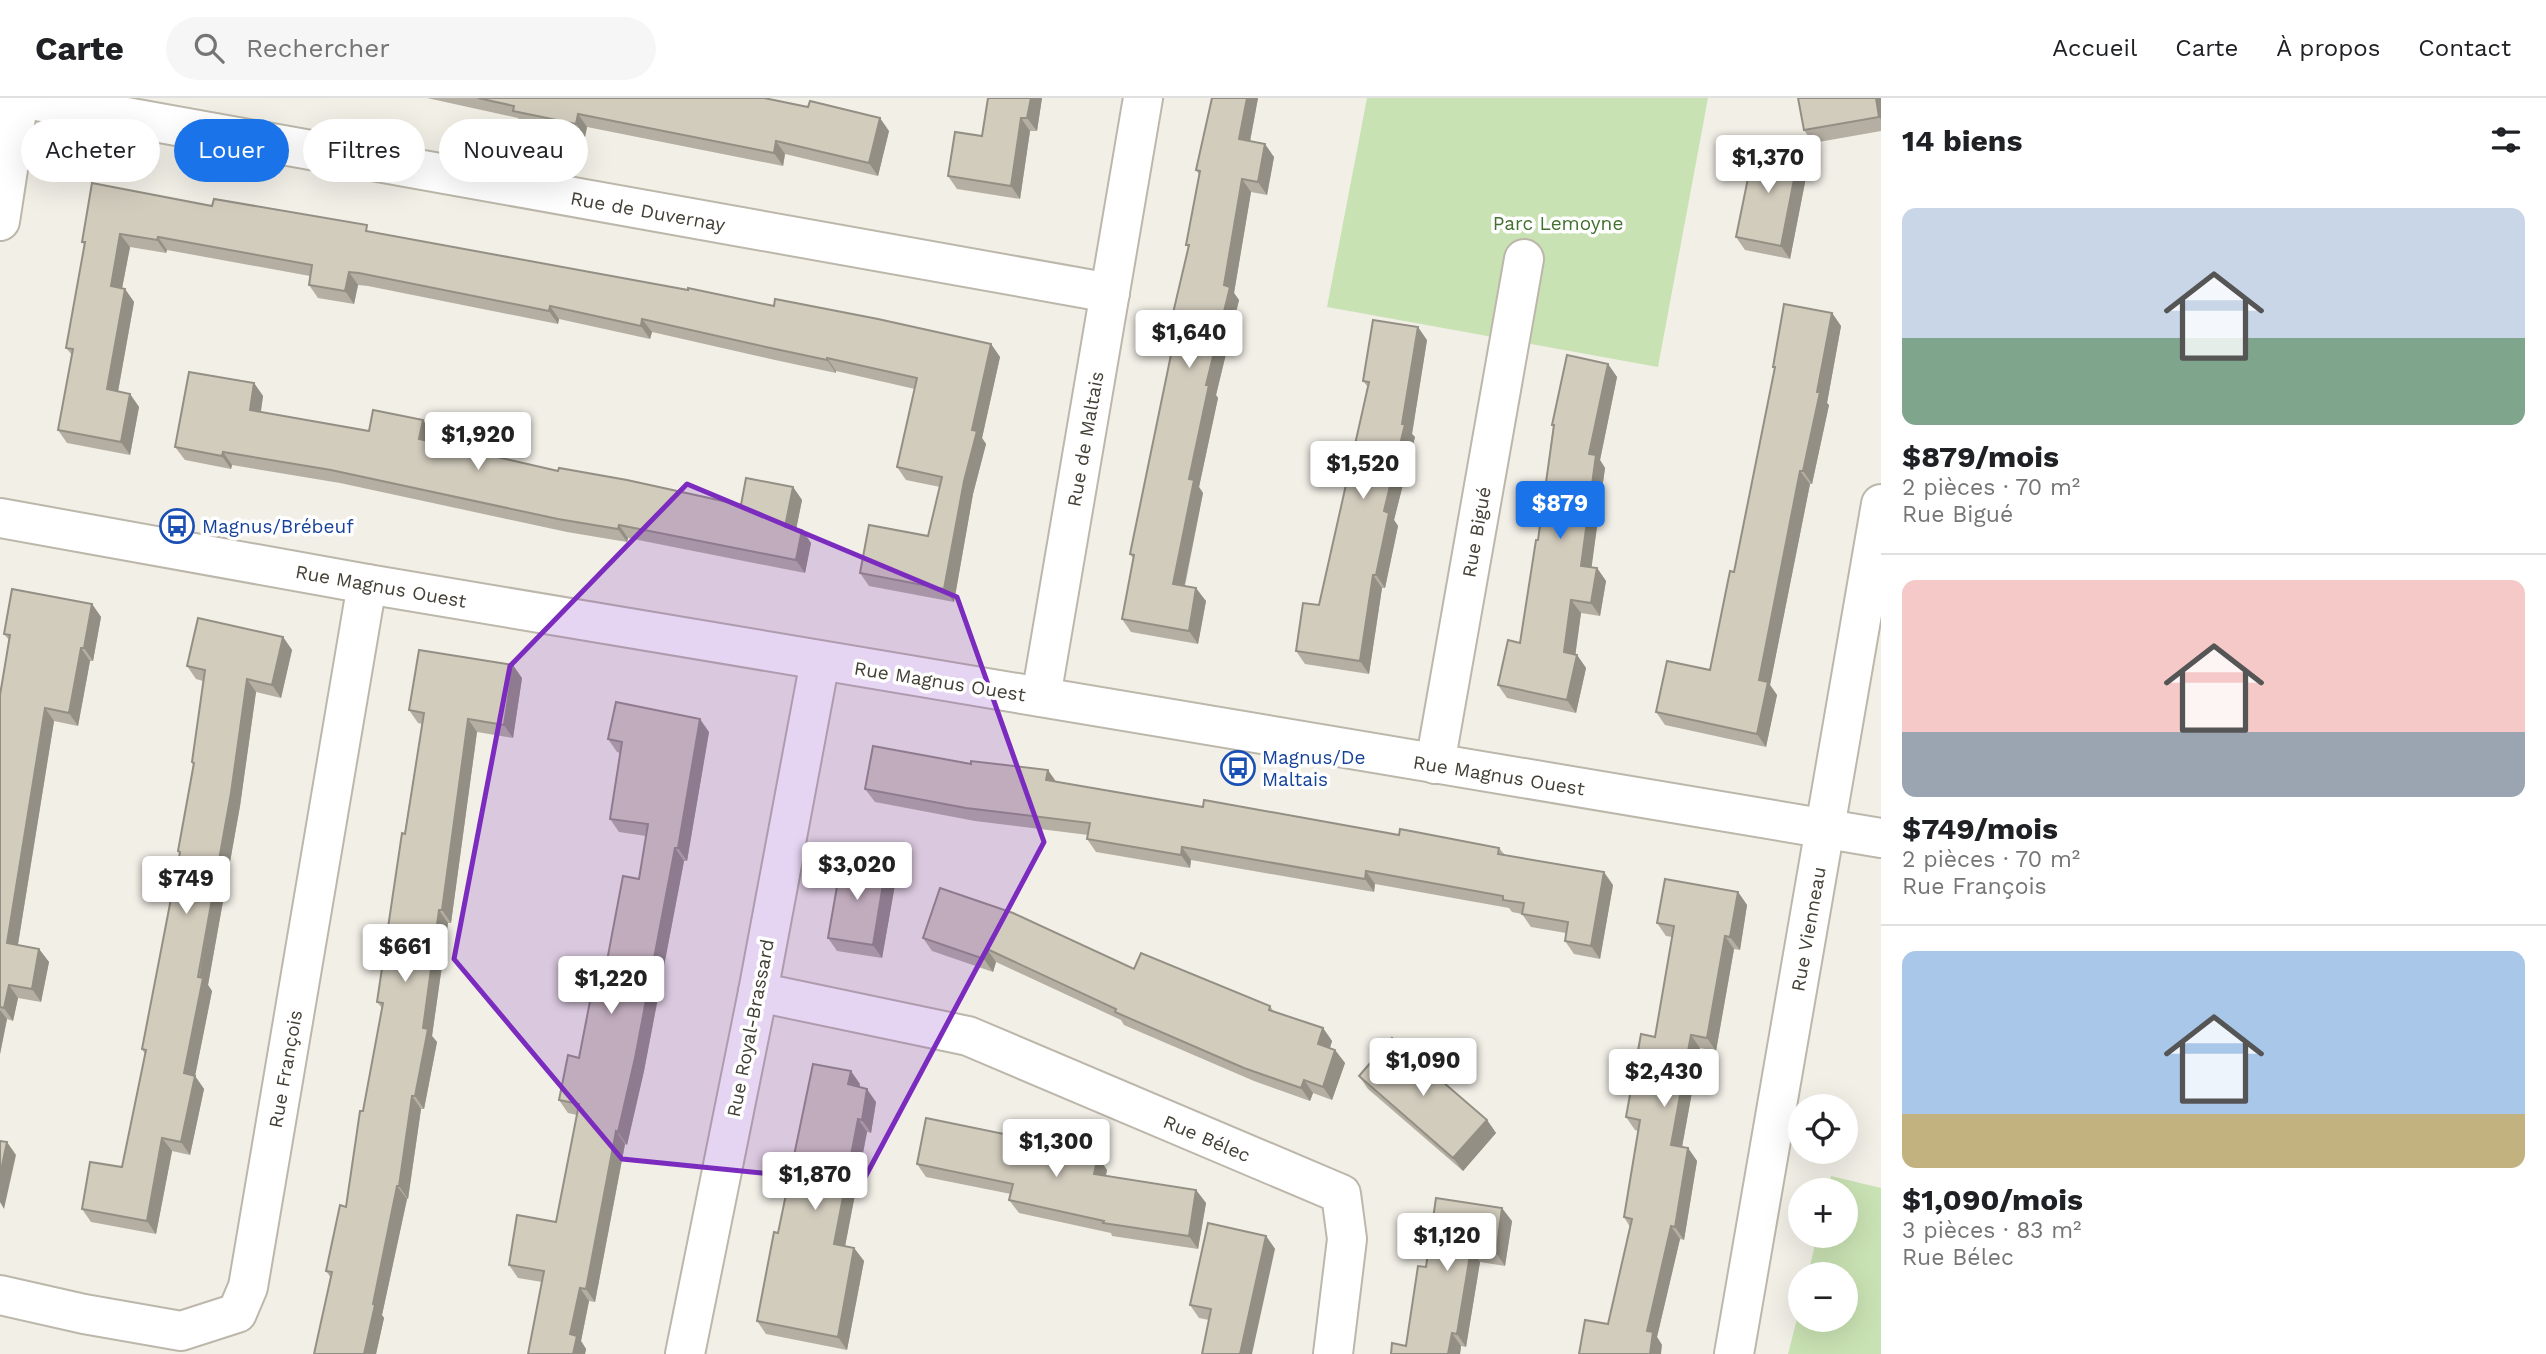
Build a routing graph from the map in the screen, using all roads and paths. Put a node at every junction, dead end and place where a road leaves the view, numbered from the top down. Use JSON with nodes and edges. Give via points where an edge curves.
{"nodes":[{"id":1,"x":20,"y":98,"type":"edge"},
{"id":2,"x":1143,"y":98,"type":"edge"},
{"id":3,"x":0,"y":221,"type":"edge"},
{"id":4,"x":1524,"y":259,"type":"dead end"},
{"id":5,"x":1110,"y":293,"type":"junction"},
{"id":6,"x":1881,"y":504,"type":"edge"},
{"id":7,"x":0,"y":518,"type":"edge"},
{"id":8,"x":368,"y":584,"type":"junction"},
{"id":9,"x":820,"y":661,"type":"junction"},
{"id":10,"x":1041,"y":697,"type":"junction"},
{"id":11,"x":1435,"y":764,"type":"junction"},
{"id":12,"x":1826,"y":828,"type":"junction"},
{"id":13,"x":1881,"y":838,"type":"edge"},
{"id":14,"x":758,"y":992,"type":"junction"},
{"id":15,"x":0,"y":1295,"type":"edge"},
{"id":16,"x":685,"y":1354,"type":"edge"},
{"id":17,"x":1333,"y":1354,"type":"edge"},
{"id":18,"x":1734,"y":1354,"type":"edge"}],
"edges":[{"from":1,"to":3,"type":"street"},
{"from":1,"to":5,"type":"street","name":"Rue de Duvernay"},
{"from":2,"to":5,"type":"street","name":"Rue de Maltais"},
{"from":4,"to":11,"type":"street","name":"Rue Bigué"},
{"from":5,"to":10,"type":"street","name":"Rue de Maltais"},
{"from":6,"to":12,"type":"street","name":"Rue Vienneau"},
{"from":7,"to":8,"type":"street","name":"Rue Magnus Ouest"},
{"from":8,"to":9,"type":"street","name":"Rue Magnus Ouest"},
{"from":8,"to":15,"type":"street","name":"Rue François","via":[[247,1287],[237,1313],[181,1331]]},
{"from":9,"to":10,"type":"street","name":"Rue Magnus Ouest"},
{"from":9,"to":14,"type":"street","name":"Rue Royal-Brassard"},
{"from":10,"to":11,"type":"street","name":"Rue Magnus Ouest"},
{"from":11,"to":12,"type":"street","name":"Rue Magnus Ouest"},
{"from":12,"to":13,"type":"street","name":"Rue Magnus Ouest"},
{"from":12,"to":18,"type":"street","name":"Rue Vienneau"},
{"from":14,"to":16,"type":"street","name":"Rue Royal-Brassard"},
{"from":14,"to":17,"type":"street","name":"Rue Bélec","via":[[968,1036],[1341,1194],[1347,1239]]}]}
